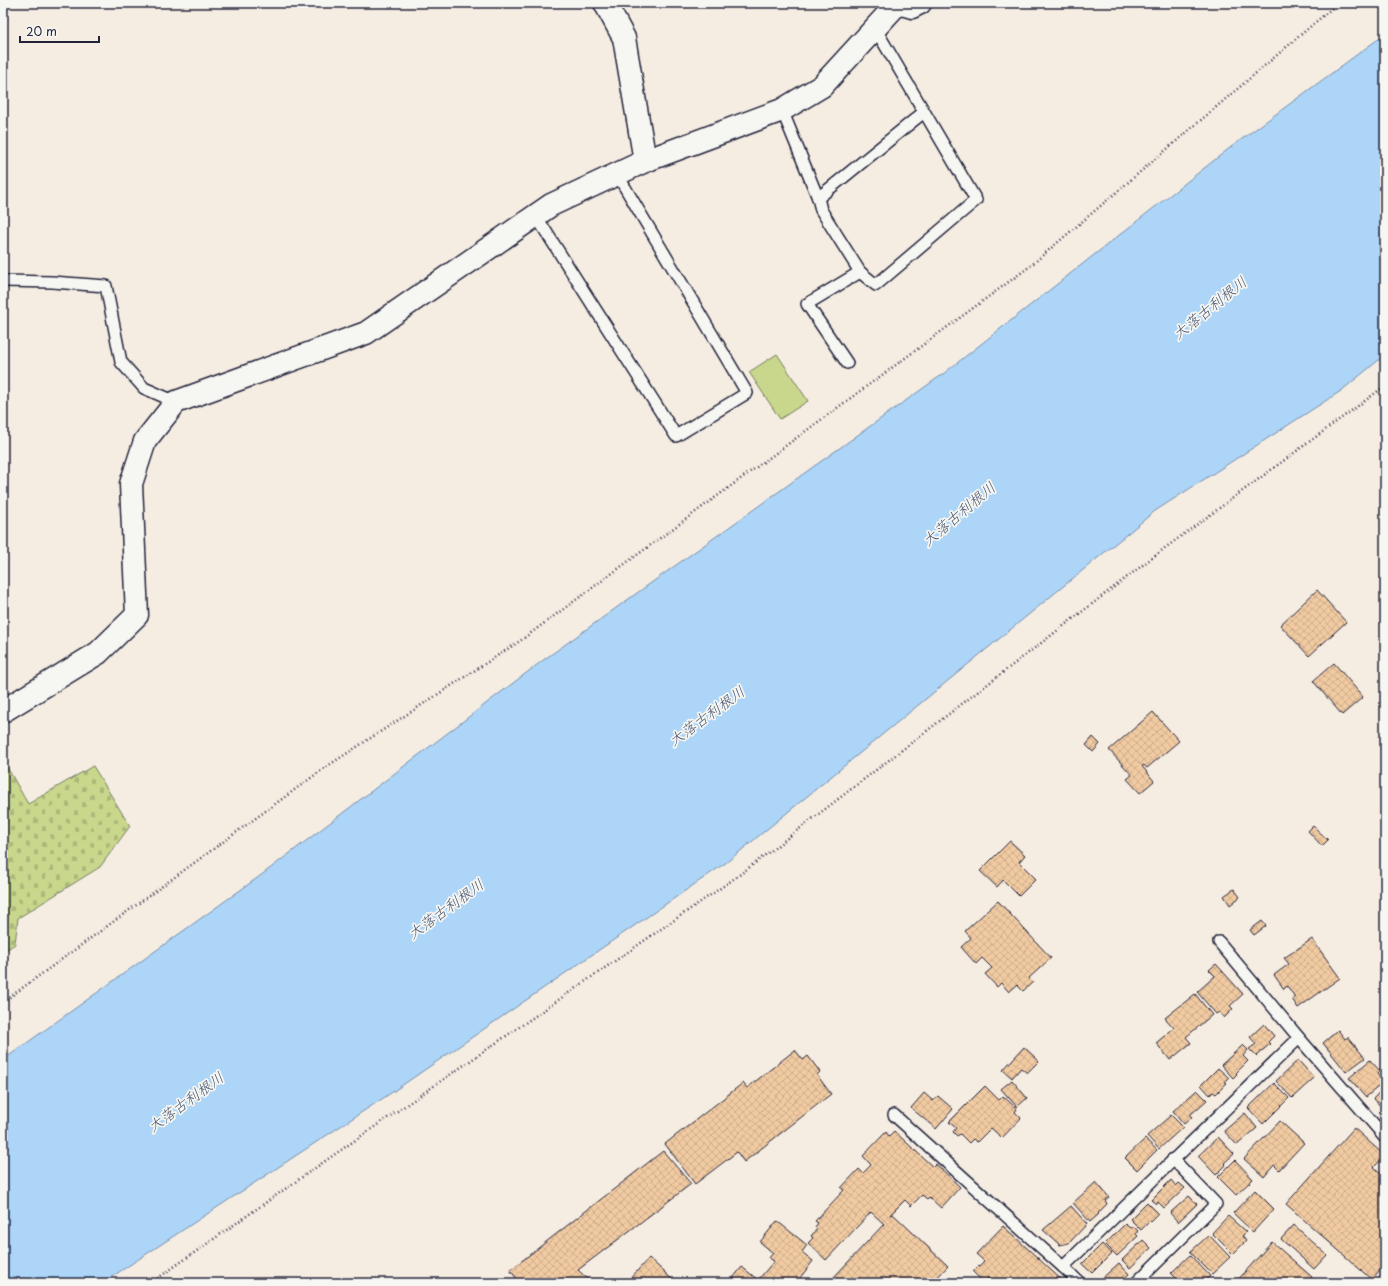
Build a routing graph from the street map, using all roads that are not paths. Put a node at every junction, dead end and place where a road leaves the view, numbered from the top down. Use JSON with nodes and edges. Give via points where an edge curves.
{"nodes":[{"id":1,"x":605,"y":3,"type":"edge"},
{"id":2,"x":920,"y":3,"type":"edge"},
{"id":3,"x":875,"y":28,"type":"junction"},
{"id":4,"x":782,"y":110,"type":"junction"},
{"id":5,"x":924,"y":112,"type":"junction"},
{"id":6,"x":645,"y":161,"type":"junction"},
{"id":7,"x":617,"y":174,"type":"junction"},
{"id":8,"x":818,"y":198,"type":"junction"},
{"id":9,"x":536,"y":216,"type":"junction"},
{"id":10,"x":860,"y":272,"type":"junction"},
{"id":11,"x":3,"y":281,"type":"edge"},
{"id":12,"x":847,"y":363,"type":"dead end"},
{"id":13,"x":176,"y":402,"type":"junction"},
{"id":14,"x":3,"y":711,"type":"edge"},
{"id":15,"x":1220,"y":942,"type":"dead end"},
{"id":16,"x":1299,"y":1038,"type":"junction"},
{"id":17,"x":894,"y":1115,"type":"dead end"},
{"id":18,"x":1385,"y":1137,"type":"edge"},
{"id":19,"x":1173,"y":1159,"type":"junction"},
{"id":20,"x":1063,"y":1267,"type":"junction"},
{"id":21,"x":1080,"y":1283,"type":"edge"},
{"id":22,"x":1136,"y":1283,"type":"edge"}],
"edges":[{"from":1,"to":6,"type":"street","via":[[624,38]]},
{"from":2,"to":3,"type":"street","via":[[912,7],[898,3]]},
{"from":3,"to":4,"type":"street","via":[[822,86]]},
{"from":3,"to":5,"type":"lane"},
{"from":4,"to":6,"type":"street"},
{"from":4,"to":8,"type":"lane"},
{"from":5,"to":8,"type":"lane"},
{"from":5,"to":10,"type":"lane","via":[[976,200],[876,285]]},
{"from":6,"to":7,"type":"street"},
{"from":7,"to":9,"type":"street","via":[[551,205]]},
{"from":7,"to":9,"type":"lane","via":[[747,393],[676,436]]},
{"from":8,"to":10,"type":"lane","via":[[821,210]]},
{"from":9,"to":13,"type":"street","via":[[366,333]]},
{"from":10,"to":12,"type":"lane","via":[[807,304]]},
{"from":11,"to":13,"type":"lane","via":[[106,286],[121,362],[144,388]]},
{"from":13,"to":14,"type":"street","via":[[145,441],[130,484],[137,615],[98,653]]},
{"from":15,"to":16,"type":"lane"},
{"from":16,"to":18,"type":"lane"},
{"from":16,"to":19,"type":"lane"},
{"from":17,"to":20,"type":"lane"},
{"from":19,"to":20,"type":"lane"},
{"from":19,"to":22,"type":"lane","via":[[1216,1204]]},
{"from":20,"to":21,"type":"lane"}]}
